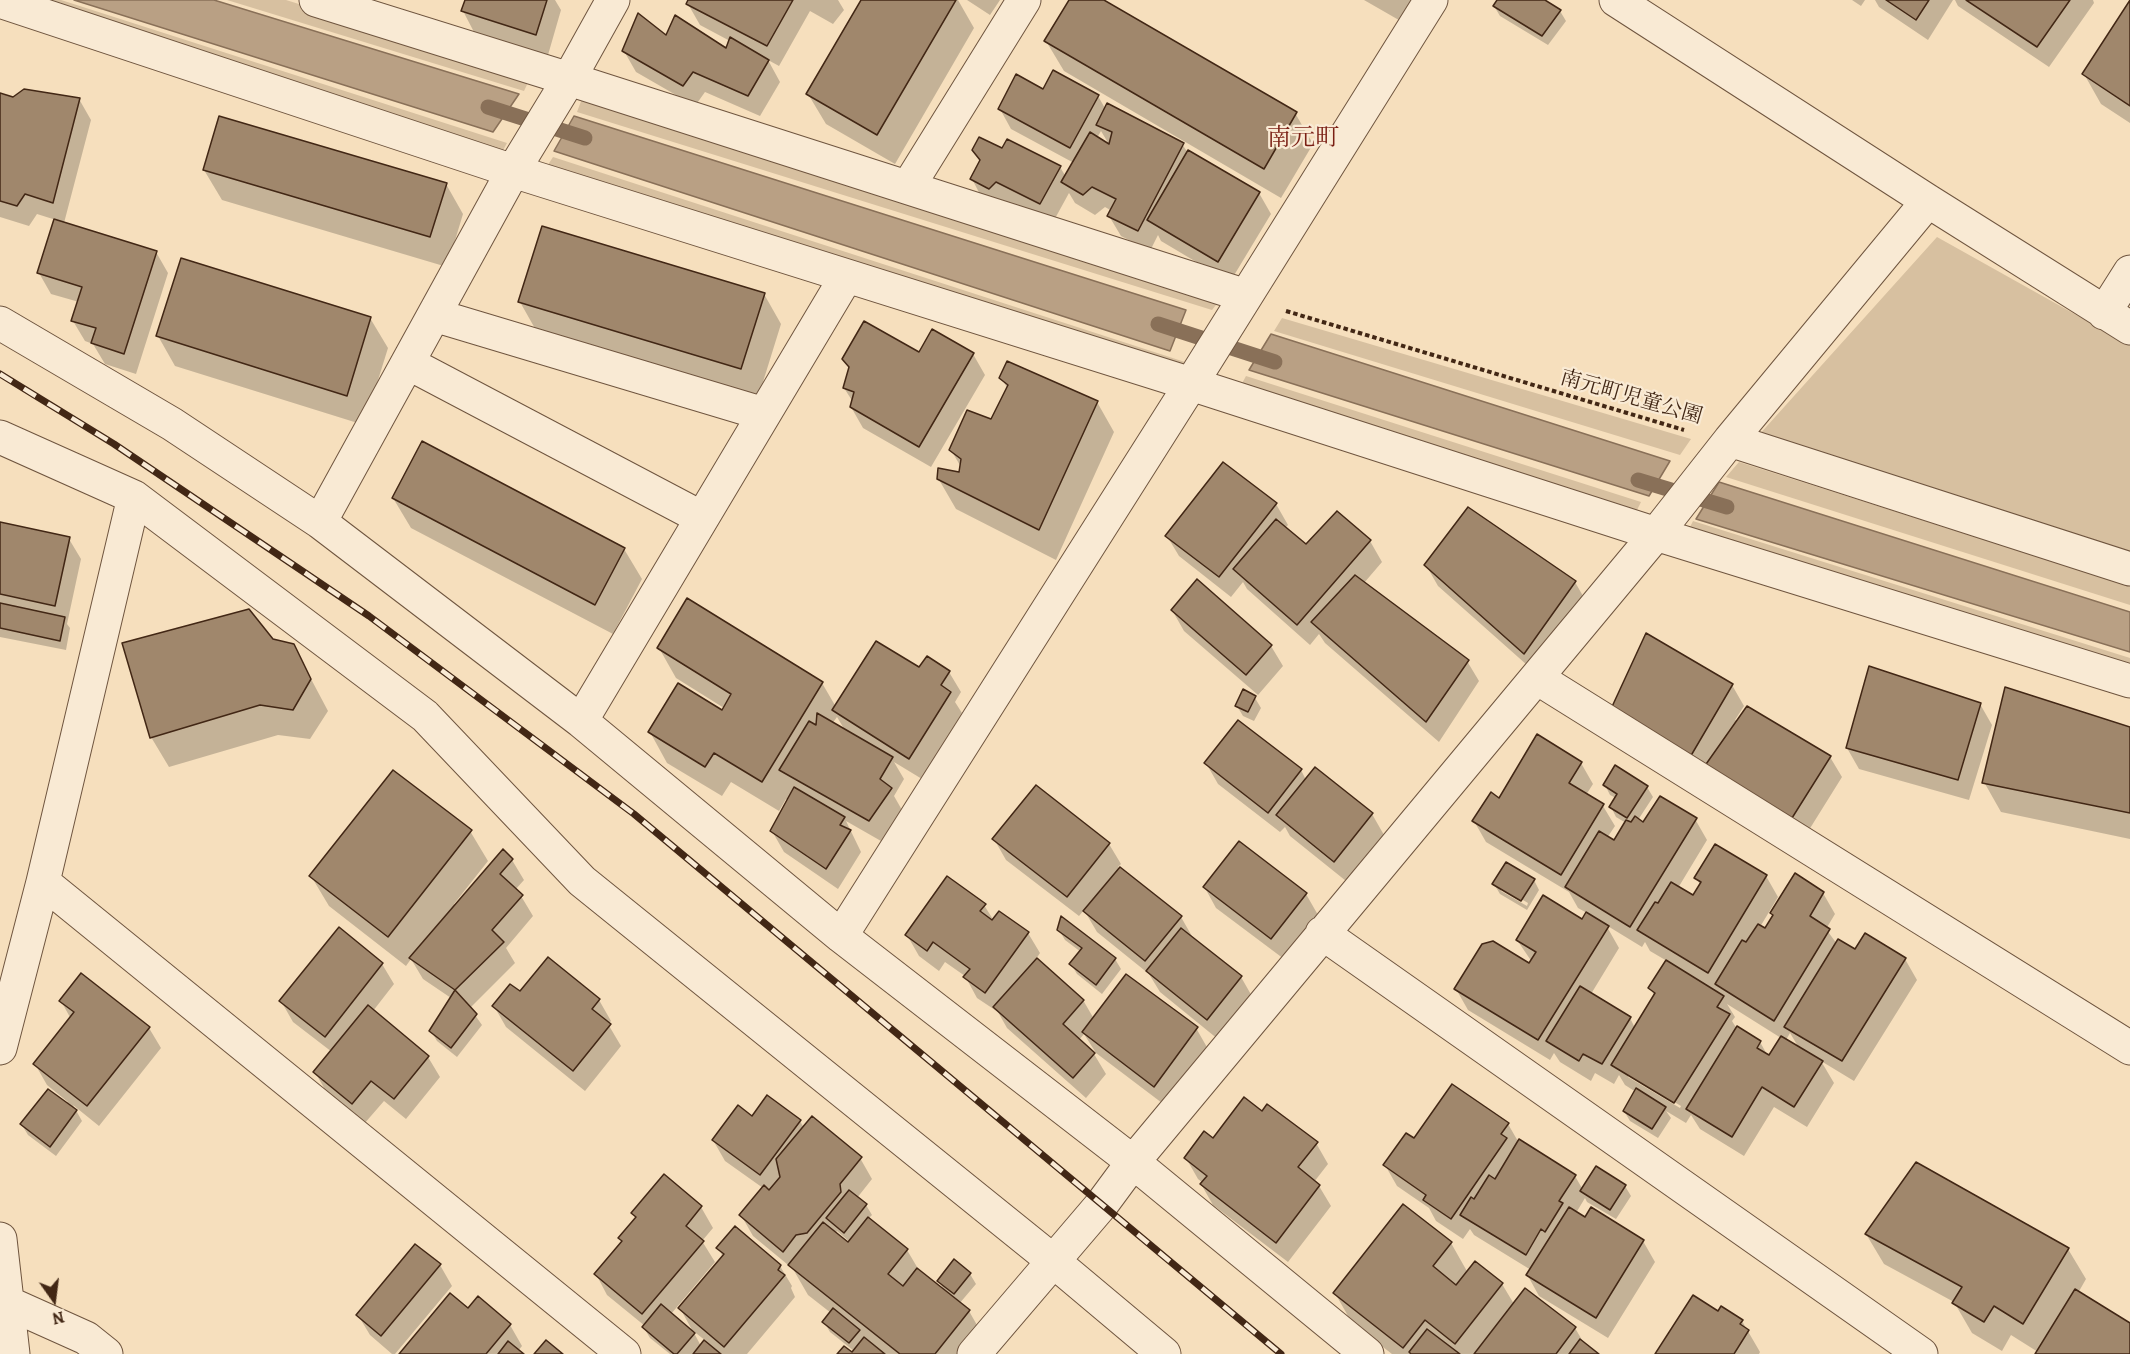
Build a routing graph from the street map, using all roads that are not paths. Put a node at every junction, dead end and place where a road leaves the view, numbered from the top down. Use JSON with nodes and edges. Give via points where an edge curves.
{"nodes":[{"id":1,"x":316,"y":0,"type":"edge"},
{"id":2,"x":613,"y":0,"type":"edge"},
{"id":3,"x":1024,"y":0,"type":"edge"},
{"id":4,"x":1431,"y":0,"type":"edge"},
{"id":5,"x":1616,"y":0,"type":"edge"},
{"id":6,"x":0,"y":1,"type":"edge"},
{"id":7,"x":569,"y":79,"type":"junction"},
{"id":8,"x":513,"y":171,"type":"junction"},
{"id":9,"x":908,"y":187,"type":"junction"},
{"id":10,"x":1928,"y":201,"type":"junction"},
{"id":11,"x":2130,"y":272,"type":"edge"},
{"id":12,"x":846,"y":277,"type":"junction"},
{"id":13,"x":1246,"y":296,"type":"junction"},
{"id":14,"x":434,"y":315,"type":"junction"},
{"id":15,"x":2117,"y":321,"type":"edge"},
{"id":16,"x":0,"y":323,"type":"edge"},
{"id":17,"x":408,"y":363,"type":"junction"},
{"id":18,"x":1191,"y":384,"type":"junction"},
{"id":19,"x":764,"y":414,"type":"junction"},
{"id":20,"x":0,"y":437,"type":"edge"},
{"id":21,"x":1730,"y":440,"type":"junction"},
{"id":22,"x":134,"y":497,"type":"junction"},
{"id":23,"x":702,"y":518,"type":"junction"},
{"id":24,"x":320,"y":522,"type":"junction"},
{"id":25,"x":1656,"y":534,"type":"junction"},
{"id":26,"x":2130,"y":568,"type":"edge"},
{"id":27,"x":1537,"y":678,"type":"junction"},
{"id":28,"x":2130,"y":681,"type":"edge"},
{"id":29,"x":581,"y":721,"type":"junction"},
{"id":30,"x":43,"y":882,"type":"junction"},
{"id":31,"x":1322,"y":933,"type":"junction"},
{"id":32,"x":841,"y":936,"type":"junction"},
{"id":33,"x":0,"y":1048,"type":"edge"},
{"id":34,"x":2130,"y":1048,"type":"edge"},
{"id":35,"x":1133,"y":1162,"type":"junction"},
{"id":36,"x":0,"y":1239,"type":"edge"},
{"id":37,"x":1052,"y":1260,"type":"junction"},
{"id":38,"x":8,"y":1303,"type":"junction"},
{"id":39,"x":13,"y":1354,"type":"edge"},
{"id":40,"x":106,"y":1354,"type":"edge"},
{"id":41,"x":624,"y":1354,"type":"edge"},
{"id":42,"x":974,"y":1354,"type":"edge"},
{"id":43,"x":1164,"y":1354,"type":"edge"},
{"id":44,"x":1367,"y":1354,"type":"edge"},
{"id":45,"x":1921,"y":1354,"type":"edge"}],
"edges":[{"from":1,"to":7,"type":"street"},
{"from":2,"to":7,"type":"street"},
{"from":3,"to":9,"type":"street"},
{"from":4,"to":13,"type":"street"},
{"from":5,"to":10,"type":"street"},
{"from":6,"to":8,"type":"street"},
{"from":7,"to":8,"type":"street"},
{"from":7,"to":9,"type":"street"},
{"from":8,"to":12,"type":"street"},
{"from":8,"to":14,"type":"street"},
{"from":9,"to":13,"type":"street"},
{"from":10,"to":15,"type":"street"},
{"from":10,"to":21,"type":"street"},
{"from":11,"to":15,"type":"street"},
{"from":12,"to":18,"type":"street"},
{"from":12,"to":19,"type":"street"},
{"from":13,"to":18,"type":"street"},
{"from":14,"to":17,"type":"street"},
{"from":14,"to":19,"type":"street"},
{"from":16,"to":24,"type":"street","via":[[172,424]]},
{"from":17,"to":23,"type":"street"},
{"from":17,"to":24,"type":"street"},
{"from":18,"to":25,"type":"street"},
{"from":18,"to":32,"type":"street"},
{"from":19,"to":23,"type":"street"},
{"from":20,"to":22,"type":"street"},
{"from":21,"to":25,"type":"street"},
{"from":21,"to":26,"type":"street"},
{"from":22,"to":30,"type":"street"},
{"from":22,"to":37,"type":"street","via":[[425,717],[582,882]]},
{"from":23,"to":29,"type":"street"},
{"from":24,"to":29,"type":"street"},
{"from":25,"to":27,"type":"street"},
{"from":25,"to":28,"type":"street"},
{"from":27,"to":31,"type":"street"},
{"from":27,"to":34,"type":"street"},
{"from":29,"to":32,"type":"street"},
{"from":30,"to":33,"type":"street"},
{"from":30,"to":41,"type":"street"},
{"from":31,"to":35,"type":"street"},
{"from":31,"to":45,"type":"street"},
{"from":32,"to":35,"type":"street"},
{"from":35,"to":37,"type":"street"},
{"from":35,"to":44,"type":"street"},
{"from":36,"to":38,"type":"street"},
{"from":37,"to":42,"type":"street"},
{"from":37,"to":43,"type":"street"},
{"from":38,"to":39,"type":"street"},
{"from":38,"to":40,"type":"street","via":[[86,1338]]}]}
